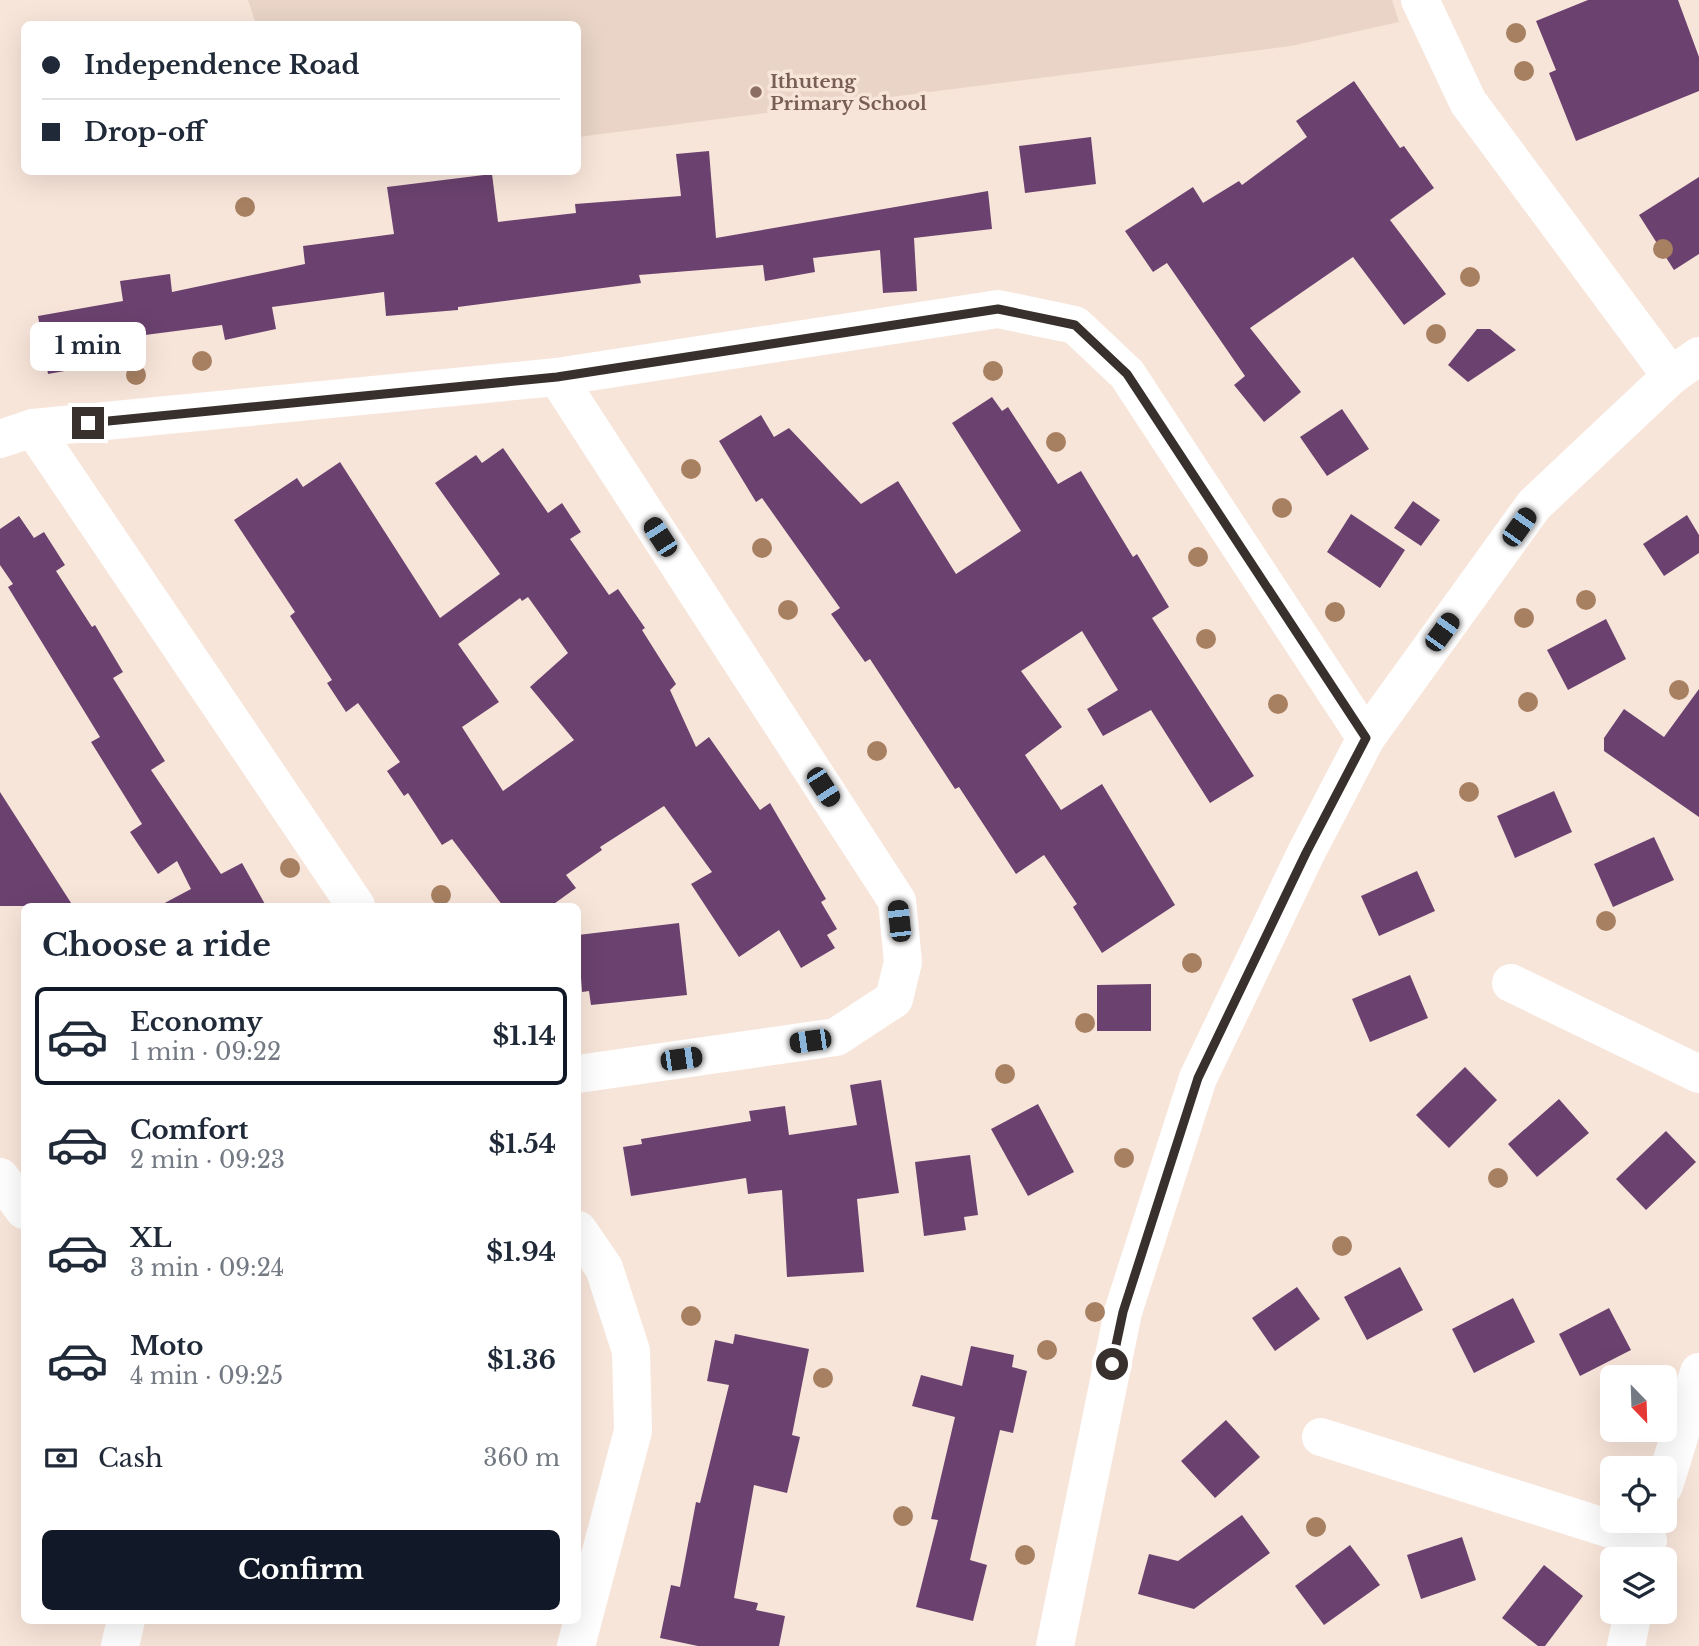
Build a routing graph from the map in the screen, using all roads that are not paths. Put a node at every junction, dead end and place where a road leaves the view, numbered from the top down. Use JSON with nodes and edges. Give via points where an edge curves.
{"nodes":[{"id":1,"x":1425,"y":1,"type":"edge"},
{"id":2,"x":1685,"y":366,"type":"edge"},
{"id":3,"x":557,"y":377,"type":"junction"},
{"id":4,"x":16,"y":434,"type":"edge"},
{"id":5,"x":1366,"y":738,"type":"junction"},
{"id":6,"x":354,"y":903,"type":"edge"},
{"id":7,"x":1511,"y":983,"type":"dead end"},
{"id":8,"x":581,"y":1074,"type":"edge"},
{"id":9,"x":1699,"y":1074,"type":"edge"},
{"id":10,"x":0,"y":1177,"type":"edge"},
{"id":11,"x":21,"y":1206,"type":"edge"},
{"id":12,"x":581,"y":1234,"type":"edge"},
{"id":13,"x":1699,"y":1372,"type":"edge"},
{"id":14,"x":1321,"y":1437,"type":"dead end"},
{"id":15,"x":1673,"y":1456,"type":"edge"},
{"id":16,"x":1648,"y":1540,"type":"edge"},
{"id":17,"x":125,"y":1624,"type":"edge"},
{"id":18,"x":1631,"y":1624,"type":"edge"},
{"id":19,"x":120,"y":1646,"type":"edge"},
{"id":20,"x":576,"y":1646,"type":"edge"},
{"id":21,"x":1055,"y":1646,"type":"edge"},
{"id":22,"x":1626,"y":1646,"type":"edge"}],
"edges":[{"from":1,"to":2,"type":"street","via":[[1468,102]]},
{"from":2,"to":5,"type":"street","via":[[1534,505]]},
{"from":3,"to":4,"type":"street"},
{"from":3,"to":5,"type":"street","via":[[998,309],[1075,325],[1127,374]]},
{"from":3,"to":8,"type":"street","via":[[897,901],[903,962],[894,999],[836,1037]]},
{"from":4,"to":6,"type":"street"},
{"from":5,"to":21,"type":"street","via":[[1198,1078],[1123,1312]]},
{"from":7,"to":9,"type":"street"},
{"from":10,"to":11,"type":"street"},
{"from":12,"to":20,"type":"street","via":[[604,1268],[631,1351],[633,1432]]},
{"from":13,"to":15,"type":"street"},
{"from":14,"to":16,"type":"street"},
{"from":17,"to":19,"type":"street"},
{"from":18,"to":22,"type":"street"}]}
